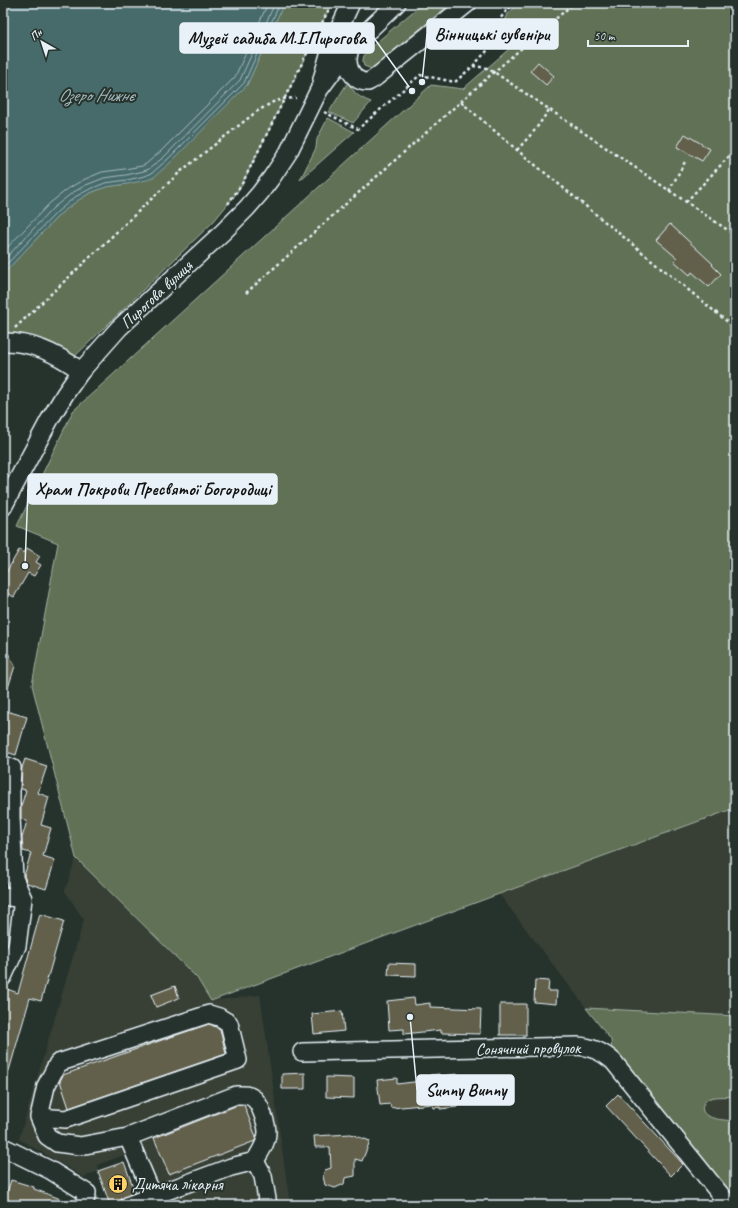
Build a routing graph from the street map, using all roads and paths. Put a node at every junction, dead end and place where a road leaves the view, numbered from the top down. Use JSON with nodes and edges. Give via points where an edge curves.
{"nodes":[{"id":1,"x":332,"y":3,"type":"edge"},
{"id":2,"x":351,"y":3,"type":"edge"},
{"id":3,"x":397,"y":3,"type":"edge"},
{"id":4,"x":468,"y":3,"type":"edge"},
{"id":5,"x":515,"y":3,"type":"edge"},
{"id":6,"x":574,"y":3,"type":"edge"},
{"id":7,"x":350,"y":48,"type":"junction"},
{"id":8,"x":473,"y":66,"type":"junction"},
{"id":9,"x":494,"y":72,"type":"junction"},
{"id":10,"x":319,"y":90,"type":"junction"},
{"id":11,"x":296,"y":98,"type":"dead end"},
{"id":12,"x":284,"y":99,"type":"junction"},
{"id":13,"x":461,"y":102,"type":"junction"},
{"id":14,"x":550,"y":110,"type":"junction"},
{"id":15,"x":323,"y":112,"type":"dead end"},
{"id":16,"x":517,"y":150,"type":"junction"},
{"id":17,"x":735,"y":150,"type":"edge"},
{"id":18,"x":686,"y":160,"type":"dead end"},
{"id":19,"x":669,"y":191,"type":"junction"},
{"id":20,"x":686,"y":202,"type":"junction"},
{"id":21,"x":227,"y":205,"type":"dead end"},
{"id":22,"x":735,"y":235,"type":"edge"},
{"id":23,"x":246,"y":293,"type":"dead end"},
{"id":24,"x":14,"y":328,"type":"dead end"},
{"id":25,"x":735,"y":328,"type":"edge"},
{"id":26,"x":3,"y":342,"type":"edge"},
{"id":27,"x":81,"y":371,"type":"junction"},
{"id":28,"x":3,"y":508,"type":"edge"},
{"id":29,"x":3,"y":765,"type":"edge"},
{"id":30,"x":3,"y":896,"type":"edge"},
{"id":31,"x":23,"y":899,"type":"junction"},
{"id":32,"x":3,"y":977,"type":"edge"},
{"id":33,"x":302,"y":1052,"type":"dead end"},
{"id":34,"x":39,"y":1117,"type":"junction"},
{"id":35,"x":128,"y":1137,"type":"junction"},
{"id":36,"x":3,"y":1147,"type":"edge"},
{"id":37,"x":255,"y":1161,"type":"junction"},
{"id":38,"x":153,"y":1196,"type":"junction"},
{"id":39,"x":84,"y":1205,"type":"edge"},
{"id":40,"x":129,"y":1205,"type":"edge"},
{"id":41,"x":268,"y":1205,"type":"edge"},
{"id":42,"x":729,"y":1205,"type":"edge"}],
"edges":[{"from":1,"to":12,"type":"path"},
{"from":2,"to":10,"type":"street","name":"Пирогова вулиця","via":[[332,44]]},
{"from":3,"to":7,"type":"street","name":"Пирогова вулиця"},
{"from":4,"to":7,"type":"street","via":[[368,82],[352,75],[348,60]]},
{"from":5,"to":8,"type":"path","via":[[496,24],[498,39]]},
{"from":6,"to":9,"type":"path"},
{"from":7,"to":10,"type":"street","name":"Пирогова вулиця"},
{"from":8,"to":9,"type":"path"},
{"from":8,"to":15,"type":"path","via":[[454,82],[420,76],[358,130]]},
{"from":9,"to":13,"type":"path"},
{"from":9,"to":14,"type":"path"},
{"from":10,"to":27,"type":"street","name":"Пирогова вулиця","via":[[288,153],[260,193],[223,232],[119,328]]},
{"from":11,"to":12,"type":"path"},
{"from":12,"to":21,"type":"path","via":[[243,182]]},
{"from":12,"to":24,"type":"path","via":[[256,112],[180,172]]},
{"from":13,"to":16,"type":"path"},
{"from":13,"to":23,"type":"path"},
{"from":14,"to":16,"type":"path"},
{"from":14,"to":19,"type":"path"},
{"from":16,"to":25,"type":"path"},
{"from":17,"to":20,"type":"path"},
{"from":18,"to":19,"type":"path"},
{"from":19,"to":20,"type":"path"},
{"from":20,"to":22,"type":"path"},
{"from":26,"to":27,"type":"street","via":[[14,342],[40,349],[69,362]]},
{"from":27,"to":28,"type":"street","name":"Пирогова вулиця","via":[[50,418]]},
{"from":29,"to":31,"type":"street","via":[[12,768],[14,878]]},
{"from":30,"to":31,"type":"street"},
{"from":31,"to":32,"type":"street","via":[[17,946]]},
{"from":33,"to":42,"type":"street","name":"Сонячний провулок","via":[[590,1047],[613,1061]]},
{"from":34,"to":34,"type":"street","via":[[46,1086],[58,1063],[209,1014],[229,1023],[238,1060],[66,1119]]},
{"from":34,"to":35,"type":"street","via":[[47,1136],[57,1143],[80,1146]]},
{"from":35,"to":37,"type":"street","via":[[244,1094],[255,1099],[263,1115],[267,1132],[263,1148]]},
{"from":35,"to":38,"type":"street"},
{"from":36,"to":39,"type":"street","via":[[50,1170],[87,1193]]},
{"from":37,"to":38,"type":"street","via":[[231,1167]]},
{"from":37,"to":41,"type":"street","via":[[263,1176]]},
{"from":38,"to":40,"type":"street"}]}
